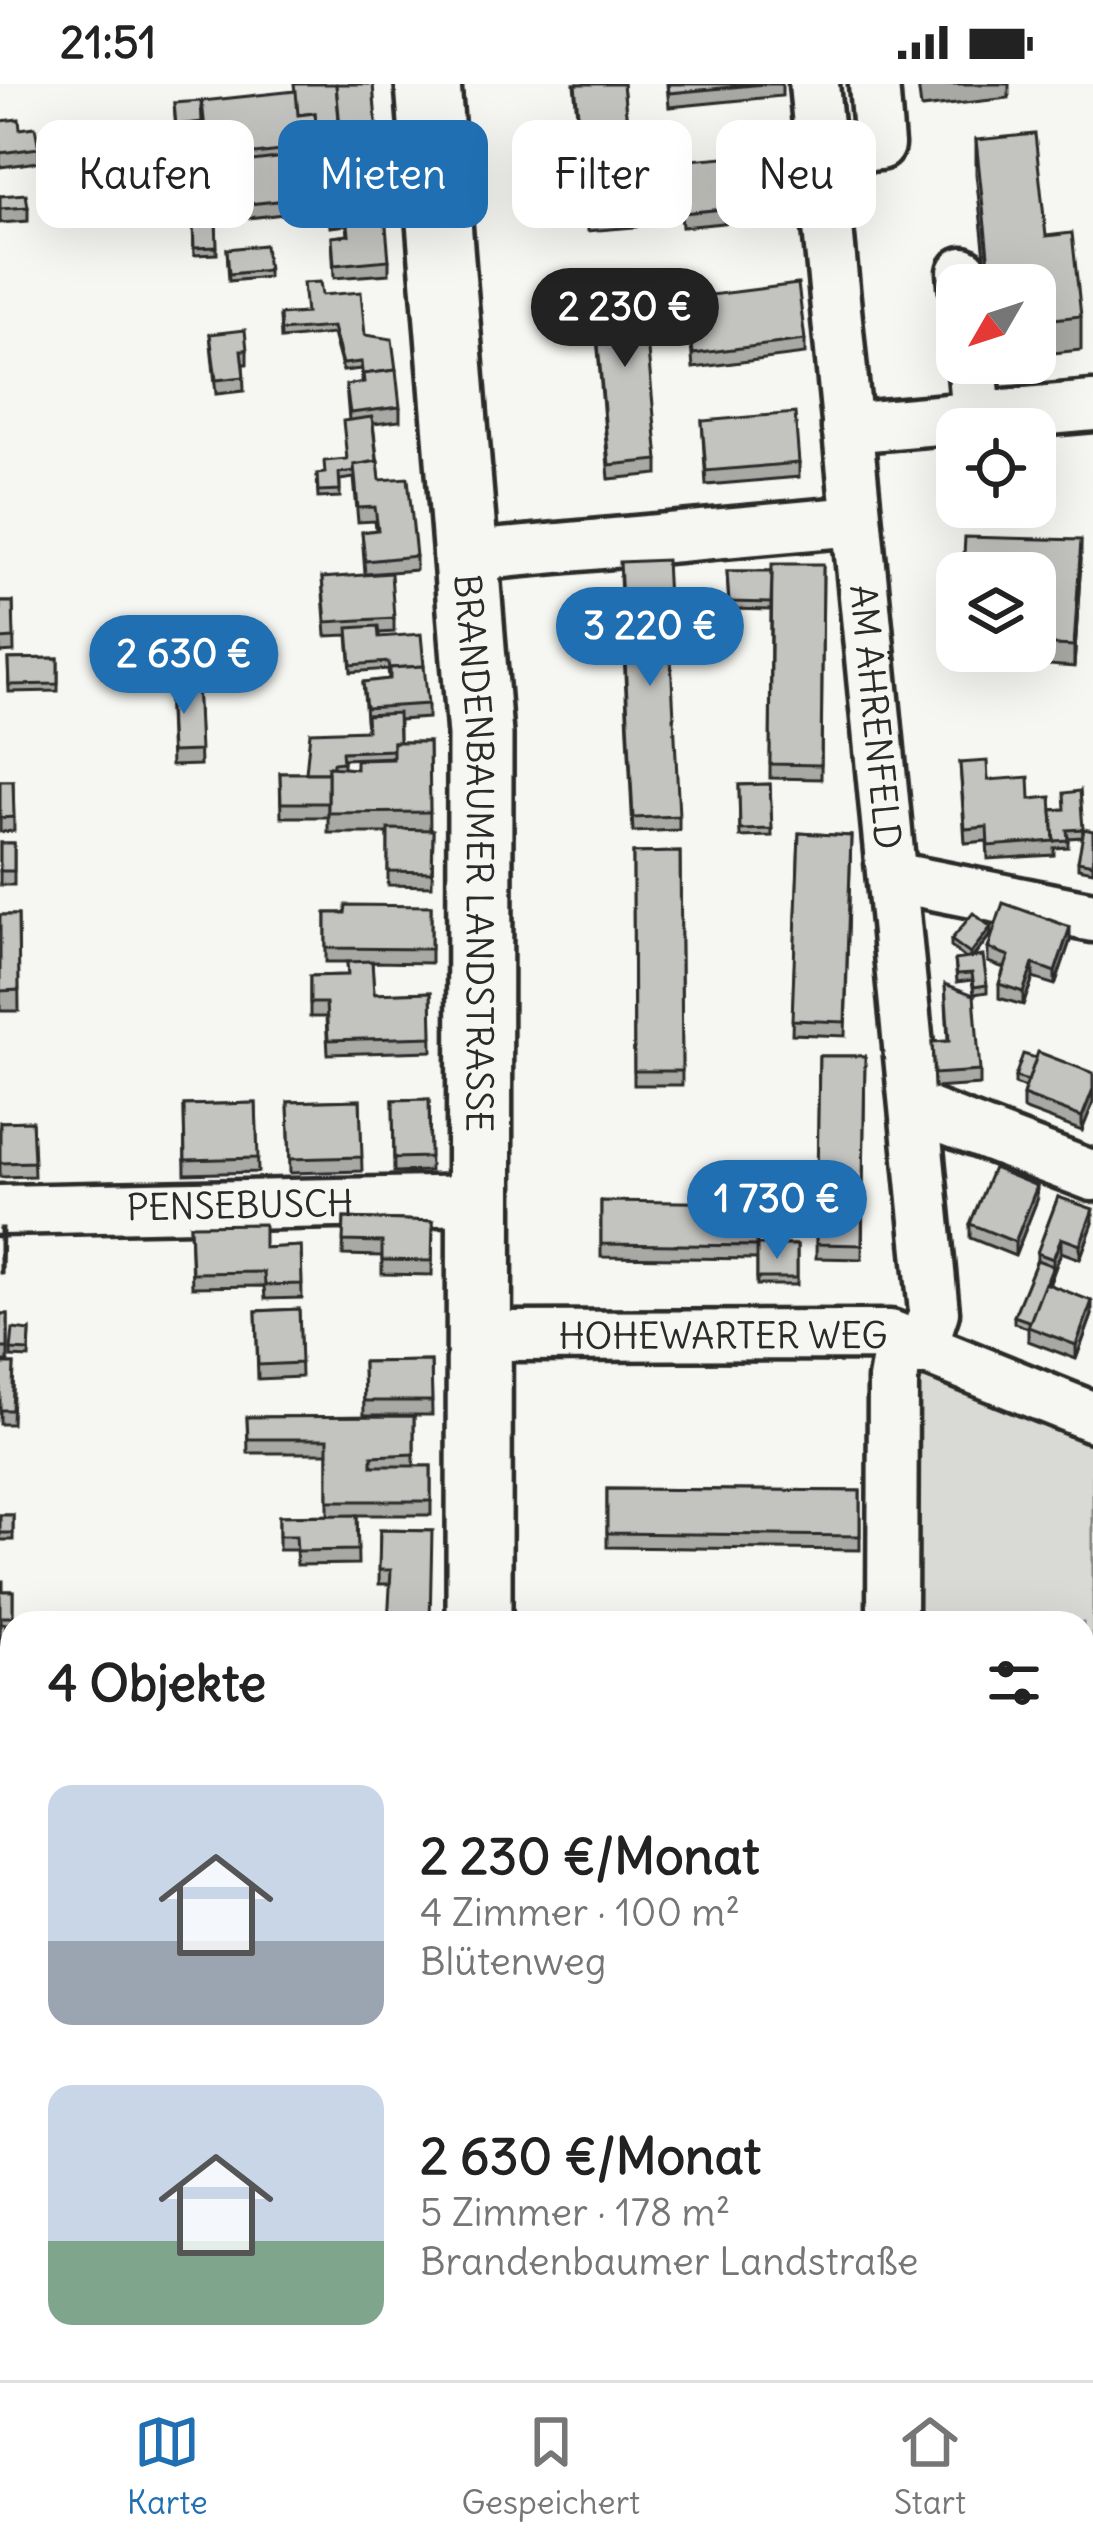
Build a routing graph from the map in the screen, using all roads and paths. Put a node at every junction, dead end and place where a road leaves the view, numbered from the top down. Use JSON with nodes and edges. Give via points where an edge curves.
{"nodes":[{"id":1,"x":428,"y":84,"type":"edge"},
{"id":2,"x":814,"y":84,"type":"edge"},
{"id":3,"x":874,"y":84,"type":"edge"},
{"id":4,"x":818,"y":120,"type":"edge"},
{"id":5,"x":876,"y":146,"type":"edge"},
{"id":6,"x":828,"y":228,"type":"edge"},
{"id":7,"x":1093,"y":406,"type":"edge"},
{"id":8,"x":1056,"y":409,"type":"edge"},
{"id":9,"x":936,"y":420,"type":"edge"},
{"id":10,"x":847,"y":428,"type":"junction"},
{"id":11,"x":856,"y":521,"type":"junction"},
{"id":12,"x":470,"y":556,"type":"junction"},
{"id":13,"x":893,"y":878,"type":"junction"},
{"id":14,"x":1093,"y":917,"type":"edge"},
{"id":15,"x":915,"y":1108,"type":"junction"},
{"id":16,"x":1093,"y":1175,"type":"edge"},
{"id":17,"x":480,"y":1200,"type":"junction"},
{"id":18,"x":0,"y":1210,"type":"edge"},
{"id":19,"x":480,"y":1336,"type":"junction"},
{"id":20,"x":910,"y":1345,"type":"junction"},
{"id":21,"x":1093,"y":1417,"type":"edge"},
{"id":22,"x":479,"y":1611,"type":"edge"},
{"id":23,"x":892,"y":1611,"type":"edge"}],
"edges":[{"from":1,"to":12,"type":"main road","name":"BRANDENBAUMER LANDSTRASSE"},
{"from":2,"to":4,"type":"street","name":"AM ÄHRENFELD"},
{"from":3,"to":5,"type":"street"},
{"from":6,"to":10,"type":"street","name":"AM ÄHRENFELD"},
{"from":7,"to":8,"type":"street"},
{"from":9,"to":10,"type":"street"},
{"from":10,"to":11,"type":"street","name":"AM ÄHRENFELD"},
{"from":11,"to":12,"type":"street"},
{"from":11,"to":13,"type":"street","name":"AM ÄHRENFELD"},
{"from":12,"to":17,"type":"main road","name":"BRANDENBAUMER LANDSTRASSE","via":[[480,736]]},
{"from":13,"to":14,"type":"street"},
{"from":13,"to":15,"type":"street","name":"AM ÄHRENFELD"},
{"from":15,"to":16,"type":"street"},
{"from":15,"to":20,"type":"street","name":"AM ÄHRENFELD","via":[[934,1312]]},
{"from":17,"to":18,"type":"street","name":"PENSEBUSCH"},
{"from":17,"to":19,"type":"main road","name":"BRANDENBAUMER LANDSTRASSE"},
{"from":19,"to":20,"type":"street","name":"HOHEWARTER WEG","via":[[890,1335]]},
{"from":19,"to":22,"type":"main road","name":"BRANDENBAUMER LANDSTRASSE"},
{"from":20,"to":21,"type":"street","name":"HOHEWARTER WEG"},
{"from":20,"to":23,"type":"street","name":"AM ÄHRENFELD","via":[[893,1380]]}]}
